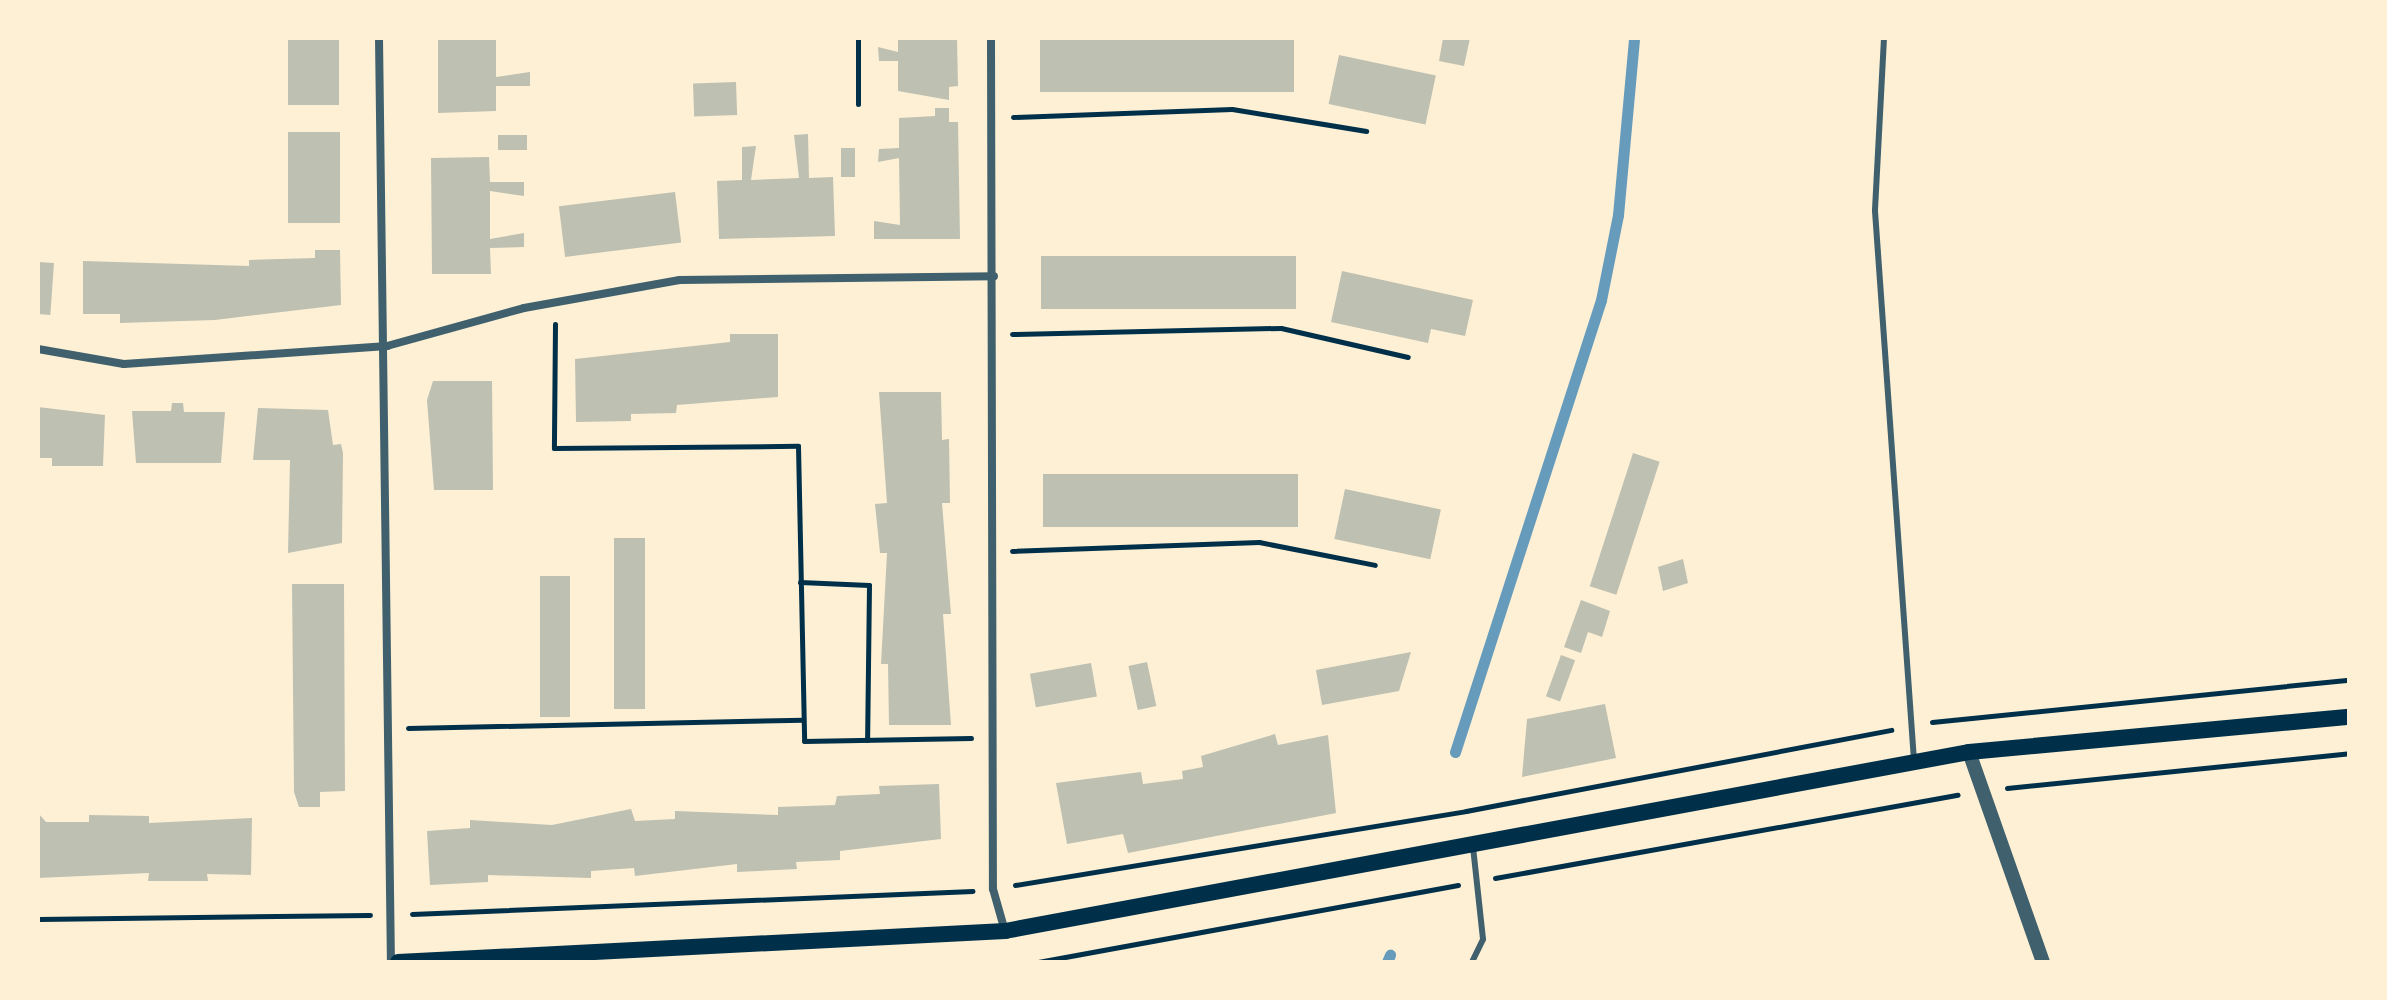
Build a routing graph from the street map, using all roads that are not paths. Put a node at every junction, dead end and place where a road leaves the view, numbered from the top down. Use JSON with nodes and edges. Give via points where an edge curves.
{"nodes":[{"id":1,"x":379,"y":38,"type":"edge"},
{"id":2,"x":991,"y":38,"type":"edge"},
{"id":3,"x":1884,"y":38,"type":"edge"},
{"id":4,"x":994,"y":276,"type":"junction"},
{"id":5,"x":387,"y":346,"type":"junction"},
{"id":6,"x":38,"y":349,"type":"edge"},
{"id":7,"x":2349,"y":717,"type":"edge"},
{"id":8,"x":1969,"y":752,"type":"junction"},
{"id":9,"x":1914,"y":761,"type":"junction"},
{"id":10,"x":1473,"y":847,"type":"junction"},
{"id":11,"x":1005,"y":931,"type":"junction"},
{"id":12,"x":391,"y":962,"type":"edge"},
{"id":13,"x":398,"y":962,"type":"edge"},
{"id":14,"x":1472,"y":962,"type":"edge"},
{"id":15,"x":2043,"y":962,"type":"edge"}],
"edges":[{"from":1,"to":5,"type":"street"},
{"from":2,"to":4,"type":"street"},
{"from":3,"to":9,"type":"lane","via":[[1875,211]]},
{"from":4,"to":5,"type":"street","via":[[680,280],[555,303]]},
{"from":4,"to":11,"type":"street","via":[[993,889]]},
{"from":5,"to":6,"type":"street","via":[[124,364]]},
{"from":5,"to":12,"type":"street"},
{"from":7,"to":8,"type":"main road"},
{"from":8,"to":9,"type":"main road"},
{"from":8,"to":15,"type":"street"},
{"from":9,"to":10,"type":"main road"},
{"from":10,"to":11,"type":"main road"},
{"from":10,"to":14,"type":"lane","via":[[1483,939]]},
{"from":11,"to":13,"type":"main road"}]}
